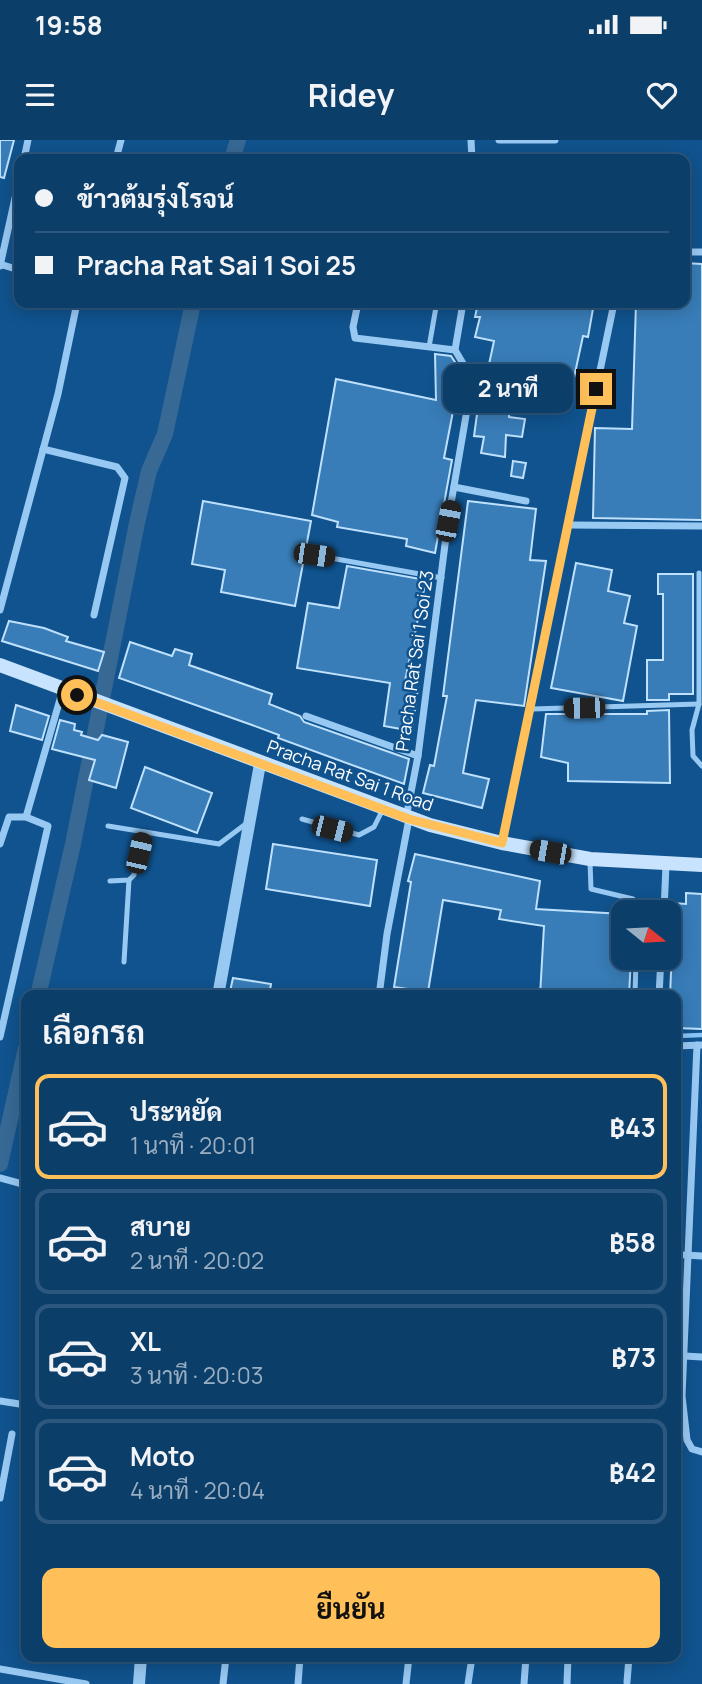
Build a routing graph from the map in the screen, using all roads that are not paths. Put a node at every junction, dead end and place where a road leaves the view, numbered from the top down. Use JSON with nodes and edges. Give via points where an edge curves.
{"nodes":[{"id":1,"x":499,"y":140,"type":"edge"},
{"id":2,"x":555,"y":140,"type":"edge"},
{"id":3,"x":14,"y":202,"type":"edge"},
{"id":4,"x":0,"y":265,"type":"edge"},
{"id":5,"x":76,"y":308,"type":"edge"},
{"id":6,"x":357,"y":308,"type":"edge"},
{"id":7,"x":436,"y":308,"type":"edge"},
{"id":8,"x":462,"y":308,"type":"edge"},
{"id":9,"x":613,"y":308,"type":"dead end"},
{"id":10,"x":429,"y":347,"type":"junction"},
{"id":11,"x":455,"y":350,"type":"junction"},
{"id":12,"x":43,"y":449,"type":"junction"},
{"id":13,"x":454,"y":487,"type":"junction"},
{"id":14,"x":526,"y":501,"type":"dead end"},
{"id":15,"x":569,"y":525,"type":"junction"},
{"id":16,"x":702,"y":526,"type":"edge"},
{"id":17,"x":314,"y":555,"type":"dead end"},
{"id":18,"x":699,"y":573,"type":"dead end"},
{"id":19,"x":442,"y":578,"type":"junction"},
{"id":20,"x":0,"y":610,"type":"edge"},
{"id":21,"x":94,"y":615,"type":"dead end"},
{"id":22,"x":0,"y":665,"type":"edge"},
{"id":23,"x":63,"y":689,"type":"junction"},
{"id":24,"x":699,"y":704,"type":"junction"},
{"id":25,"x":531,"y":709,"type":"junction"},
{"id":26,"x":306,"y":716,"type":"dead end"},
{"id":27,"x":418,"y":756,"type":"junction"},
{"id":28,"x":260,"y":764,"type":"junction"},
{"id":29,"x":702,"y":766,"type":"edge"},
{"id":30,"x":383,"y":809,"type":"junction"},
{"id":31,"x":26,"y":817,"type":"junction"},
{"id":32,"x":408,"y":818,"type":"junction"},
{"id":33,"x":302,"y":819,"type":"dead end"},
{"id":34,"x":250,"y":820,"type":"junction"},
{"id":35,"x":108,"y":826,"type":"dead end"},
{"id":36,"x":144,"y":832,"type":"junction"},
{"id":37,"x":502,"y":843,"type":"junction"},
{"id":38,"x":0,"y":844,"type":"edge"},
{"id":39,"x":590,"y":859,"type":"junction"},
{"id":40,"x":666,"y":864,"type":"junction"},
{"id":41,"x":702,"y":865,"type":"edge"},
{"id":42,"x":129,"y":880,"type":"junction"},
{"id":43,"x":110,"y":881,"type":"dead end"},
{"id":44,"x":634,"y":900,"type":"edge"},
{"id":45,"x":664,"y":900,"type":"edge"},
{"id":46,"x":124,"y":961,"type":"dead end"},
{"id":47,"x":636,"y":970,"type":"edge"},
{"id":48,"x":660,"y":970,"type":"edge"},
{"id":49,"x":219,"y":990,"type":"edge"},
{"id":50,"x":380,"y":990,"type":"edge"},
{"id":51,"x":635,"y":990,"type":"edge"},
{"id":52,"x":659,"y":990,"type":"edge"},
{"id":53,"x":0,"y":1037,"type":"edge"},
{"id":54,"x":699,"y":1045,"type":"edge"},
{"id":55,"x":681,"y":1046,"type":"edge"},
{"id":56,"x":1,"y":1181,"type":"edge"},
{"id":57,"x":21,"y":1184,"type":"edge"},
{"id":58,"x":685,"y":1255,"type":"junction"},
{"id":59,"x":702,"y":1256,"type":"edge"},
{"id":60,"x":684,"y":1356,"type":"junction"},
{"id":61,"x":702,"y":1357,"type":"edge"},
{"id":62,"x":681,"y":1376,"type":"edge"},
{"id":63,"x":0,"y":1401,"type":"edge"},
{"id":64,"x":21,"y":1404,"type":"edge"},
{"id":65,"x":681,"y":1411,"type":"edge"},
{"id":66,"x":12,"y":1434,"type":"dead end"},
{"id":67,"x":702,"y":1452,"type":"edge"},
{"id":68,"x":0,"y":1498,"type":"edge"},
{"id":69,"x":141,"y":1662,"type":"edge"},
{"id":70,"x":225,"y":1662,"type":"edge"},
{"id":71,"x":300,"y":1662,"type":"edge"},
{"id":72,"x":408,"y":1662,"type":"edge"},
{"id":73,"x":470,"y":1662,"type":"edge"},
{"id":74,"x":526,"y":1662,"type":"edge"},
{"id":75,"x":568,"y":1662,"type":"edge"},
{"id":76,"x":629,"y":1662,"type":"edge"},
{"id":77,"x":0,"y":1669,"type":"edge"},
{"id":78,"x":627,"y":1682,"type":"dead end"},
{"id":79,"x":86,"y":1684,"type":"edge"},
{"id":80,"x":139,"y":1684,"type":"edge"},
{"id":81,"x":223,"y":1684,"type":"edge"},
{"id":82,"x":298,"y":1684,"type":"edge"},
{"id":83,"x":406,"y":1684,"type":"edge"},
{"id":84,"x":468,"y":1684,"type":"edge"},
{"id":85,"x":524,"y":1684,"type":"edge"},
{"id":86,"x":567,"y":1684,"type":"edge"}],
"edges":[{"from":1,"to":2,"type":"street"},
{"from":3,"to":4,"type":"street"},
{"from":5,"to":12,"type":"street"},
{"from":6,"to":10,"type":"street","via":[[355,338]]},
{"from":7,"to":10,"type":"lane"},
{"from":8,"to":11,"type":"street"},
{"from":9,"to":15,"type":"street"},
{"from":10,"to":11,"type":"street"},
{"from":11,"to":13,"type":"street","name":"Pracha Rat Sai 1 Soi 23","via":[[468,372],[468,404]]},
{"from":12,"to":20,"type":"street"},
{"from":12,"to":21,"type":"street","via":[[117,467],[125,478]]},
{"from":13,"to":14,"type":"street"},
{"from":13,"to":19,"type":"street","name":"Pracha Rat Sai 1 Soi 23"},
{"from":15,"to":16,"type":"street"},
{"from":15,"to":25,"type":"street"},
{"from":17,"to":19,"type":"lane"},
{"from":18,"to":24,"type":"lane"},
{"from":19,"to":27,"type":"street","name":"Pracha Rat Sai 1 Soi 23"},
{"from":22,"to":23,"type":"main road","name":"Pracha Rat Sai 1 Road"},
{"from":23,"to":28,"type":"main road","name":"Pracha Rat Sai 1 Road"},
{"from":23,"to":31,"type":"street"},
{"from":24,"to":25,"type":"lane"},
{"from":24,"to":29,"type":"lane","via":[[692,743],[693,756]]},
{"from":25,"to":37,"type":"street"},
{"from":26,"to":27,"type":"street"},
{"from":27,"to":32,"type":"street","name":"Pracha Rat Sai 1 Soi 23"},
{"from":28,"to":30,"type":"main road","name":"Pracha Rat Sai 1 Road"},
{"from":28,"to":34,"type":"street"},
{"from":30,"to":32,"type":"main road","name":"Pracha Rat Sai 1 Road"},
{"from":30,"to":33,"type":"lane","via":[[374,827],[359,835]]},
{"from":31,"to":38,"type":"street","via":[[9,817]]},
{"from":31,"to":53,"type":"street","via":[[45,823],[48,830]]},
{"from":32,"to":37,"type":"main road","name":"Pracha Rat Sai 1 Road"},
{"from":32,"to":50,"type":"street","name":"Pracha Rat Sai 1 Soi 23"},
{"from":34,"to":36,"type":"lane","via":[[219,844]]},
{"from":34,"to":49,"type":"street"},
{"from":35,"to":36,"type":"lane"},
{"from":36,"to":42,"type":"lane"},
{"from":37,"to":39,"type":"main road","name":"Pracha Rat Sai 1 Road"},
{"from":39,"to":40,"type":"main road","name":"Pracha Rat Sai 1 Road"},
{"from":39,"to":44,"type":"lane","via":[[591,889]]},
{"from":40,"to":41,"type":"main road","name":"Pracha Rat Sai 1 Road"},
{"from":40,"to":45,"type":"street"},
{"from":42,"to":43,"type":"lane"},
{"from":42,"to":46,"type":"lane"},
{"from":47,"to":51,"type":"lane"},
{"from":48,"to":52,"type":"street"},
{"from":54,"to":55,"type":"street"},
{"from":54,"to":58,"type":"street"},
{"from":56,"to":57,"type":"street"},
{"from":58,"to":59,"type":"street"},
{"from":58,"to":60,"type":"street"},
{"from":60,"to":61,"type":"street"},
{"from":60,"to":62,"type":"street"},
{"from":63,"to":64,"type":"street"},
{"from":65,"to":67,"type":"street","via":[[687,1440],[692,1449]]},
{"from":66,"to":68,"type":"street"},
{"from":69,"to":80,"type":"street"},
{"from":70,"to":81,"type":"street"},
{"from":71,"to":82,"type":"street"},
{"from":72,"to":83,"type":"street"},
{"from":73,"to":84,"type":"street"},
{"from":74,"to":85,"type":"street"},
{"from":75,"to":86,"type":"street"},
{"from":76,"to":78,"type":"street"},
{"from":77,"to":79,"type":"street"}]}
